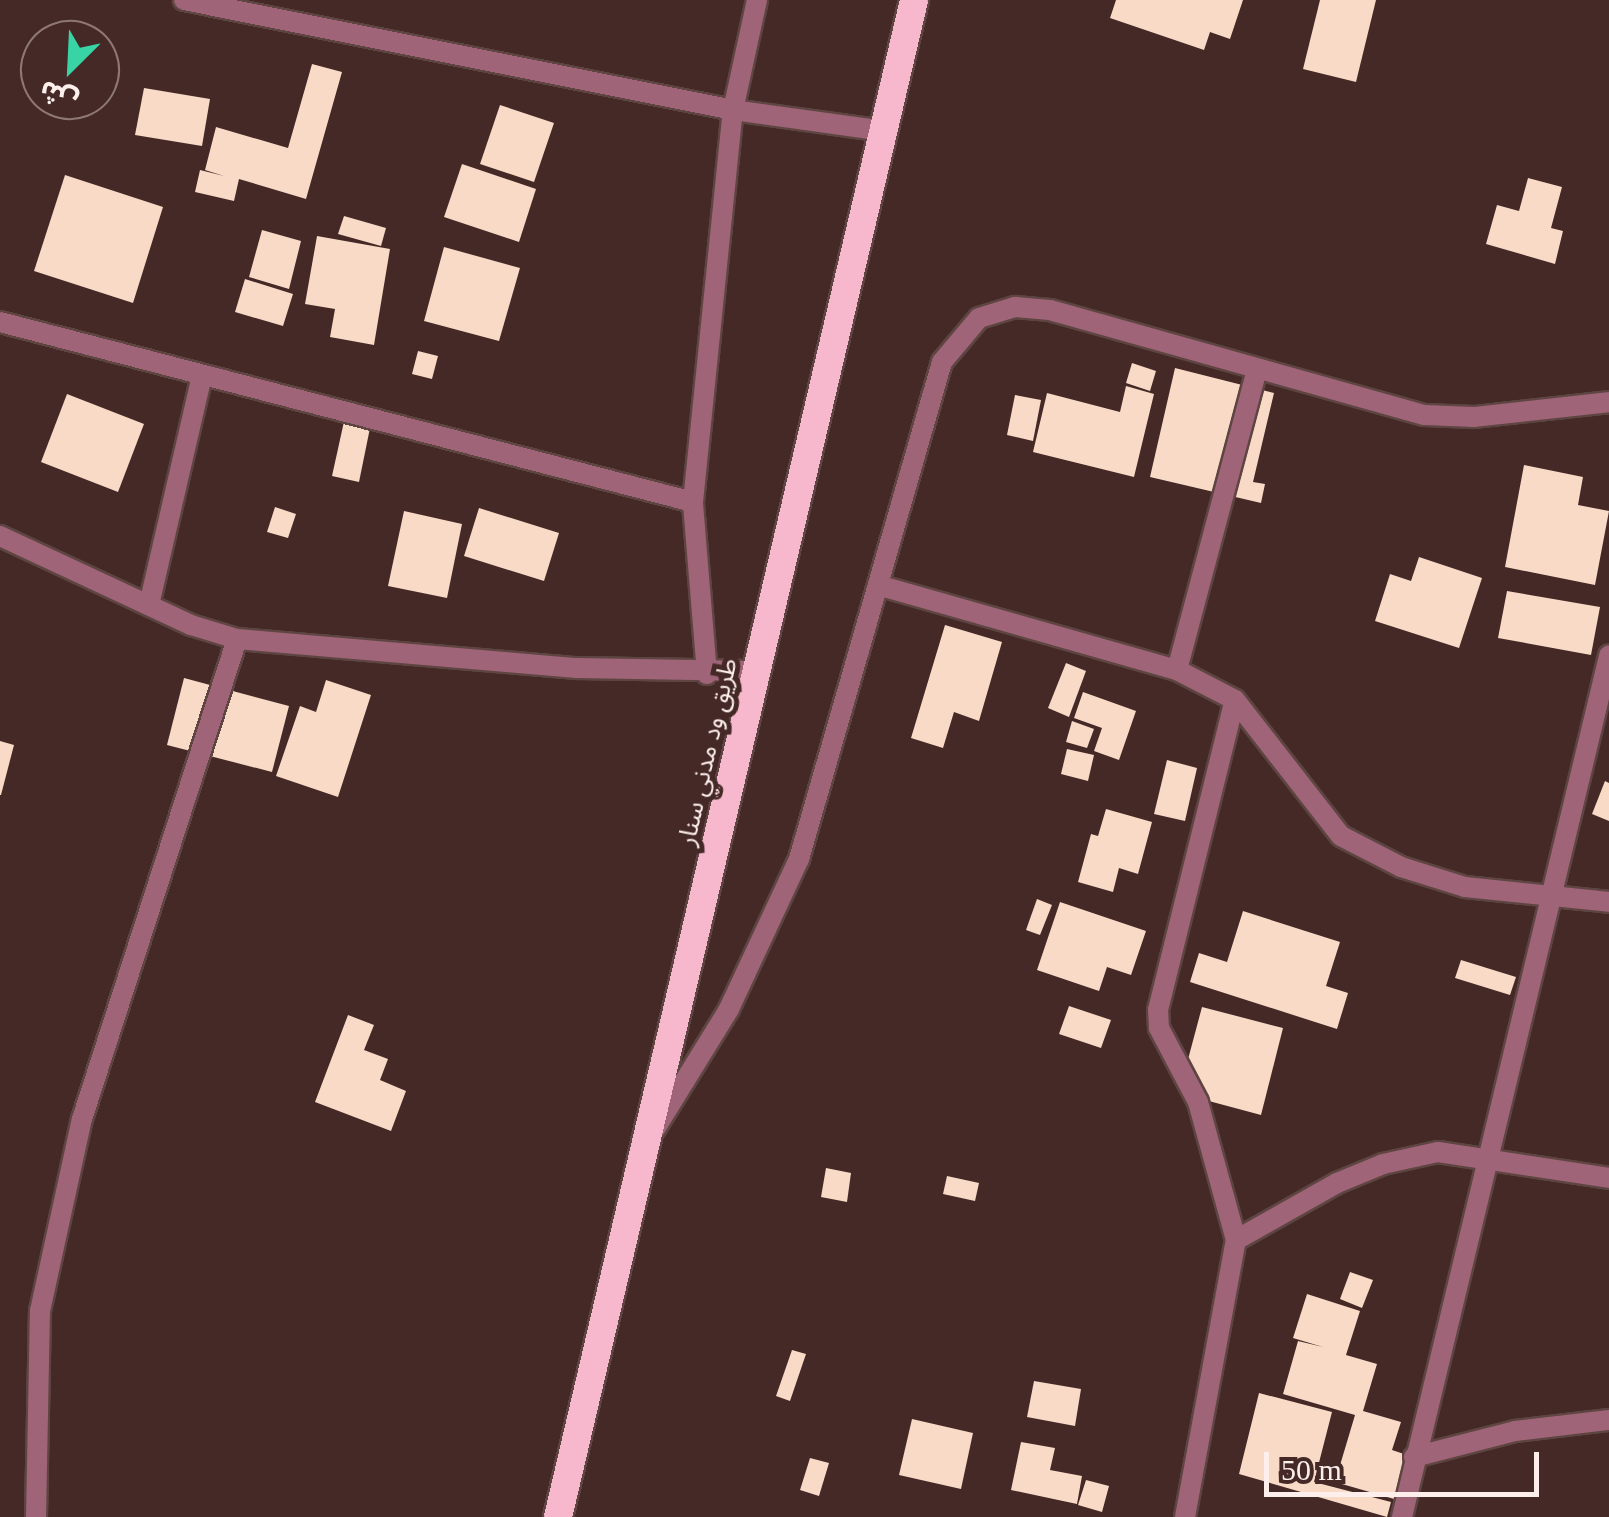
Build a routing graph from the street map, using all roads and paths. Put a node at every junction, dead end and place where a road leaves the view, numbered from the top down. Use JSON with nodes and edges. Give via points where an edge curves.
{"nodes":[{"id":1,"x":184,"y":0,"type":"edge"},
{"id":2,"x":757,"y":0,"type":"edge"},
{"id":3,"x":914,"y":0,"type":"edge"},
{"id":4,"x":733,"y":110,"type":"junction"},
{"id":5,"x":884,"y":131,"type":"junction"},
{"id":6,"x":0,"y":322,"type":"edge"},
{"id":7,"x":1258,"y":369,"type":"junction"},
{"id":8,"x":202,"y":376,"type":"junction"},
{"id":9,"x":1609,"y":402,"type":"edge"},
{"id":10,"x":693,"y":502,"type":"junction"},
{"id":11,"x":0,"y":536,"type":"edge"},
{"id":12,"x":878,"y":585,"type":"junction"},
{"id":13,"x":148,"y":605,"type":"junction"},
{"id":14,"x":237,"y":640,"type":"junction"},
{"id":15,"x":1609,"y":656,"type":"edge"},
{"id":16,"x":1176,"y":670,"type":"junction"},
{"id":17,"x":758,"y":671,"type":"junction"},
{"id":18,"x":707,"y":674,"type":"junction"},
{"id":19,"x":1235,"y":700,"type":"junction"},
{"id":20,"x":1550,"y":899,"type":"junction"},
{"id":21,"x":1609,"y":902,"type":"edge"},
{"id":22,"x":644,"y":1146,"type":"junction"},
{"id":23,"x":1489,"y":1157,"type":"junction"},
{"id":24,"x":1609,"y":1178,"type":"edge"},
{"id":25,"x":1236,"y":1240,"type":"junction"},
{"id":26,"x":1609,"y":1420,"type":"edge"},
{"id":27,"x":1414,"y":1457,"type":"junction"},
{"id":28,"x":36,"y":1517,"type":"edge"},
{"id":29,"x":558,"y":1517,"type":"edge"},
{"id":30,"x":1184,"y":1517,"type":"edge"},
{"id":31,"x":1402,"y":1517,"type":"edge"}],
"edges":[{"from":1,"to":4,"type":"street"},
{"from":2,"to":4,"type":"street"},
{"from":3,"to":5,"type":"highway","name":"طريق ود مدني سنار"},
{"from":4,"to":5,"type":"street"},
{"from":4,"to":10,"type":"street"},
{"from":5,"to":17,"type":"highway","name":"طريق ود مدني سنار"},
{"from":6,"to":8,"type":"street"},
{"from":7,"to":9,"type":"street","via":[[1424,415],[1474,417]]},
{"from":7,"to":12,"type":"street","via":[[1050,310],[1015,308],[978,318],[942,362]]},
{"from":7,"to":16,"type":"street"},
{"from":8,"to":10,"type":"street"},
{"from":8,"to":13,"type":"street"},
{"from":10,"to":18,"type":"street"},
{"from":11,"to":13,"type":"street"},
{"from":12,"to":16,"type":"street"},
{"from":12,"to":22,"type":"street","via":[[798,859],[729,1009]]},
{"from":13,"to":14,"type":"street"},
{"from":14,"to":18,"type":"street"},
{"from":14,"to":28,"type":"street","via":[[82,1119],[40,1311]]},
{"from":15,"to":20,"type":"street"},
{"from":16,"to":19,"type":"street"},
{"from":17,"to":18,"type":"street"},
{"from":17,"to":22,"type":"highway","name":"طريق ود مدني سنار"},
{"from":19,"to":20,"type":"street","via":[[1342,836],[1401,867],[1465,887]]},
{"from":19,"to":25,"type":"street","via":[[1158,1010],[1159,1028],[1198,1102]]},
{"from":20,"to":21,"type":"street"},
{"from":20,"to":23,"type":"street"},
{"from":22,"to":29,"type":"highway","name":"طريق ود مدني سنار"},
{"from":23,"to":24,"type":"street"},
{"from":23,"to":25,"type":"street","via":[[1438,1152],[1383,1164]]},
{"from":23,"to":27,"type":"street"},
{"from":25,"to":30,"type":"street"},
{"from":26,"to":27,"type":"street","via":[[1499,1434]]},
{"from":27,"to":31,"type":"street"}]}
